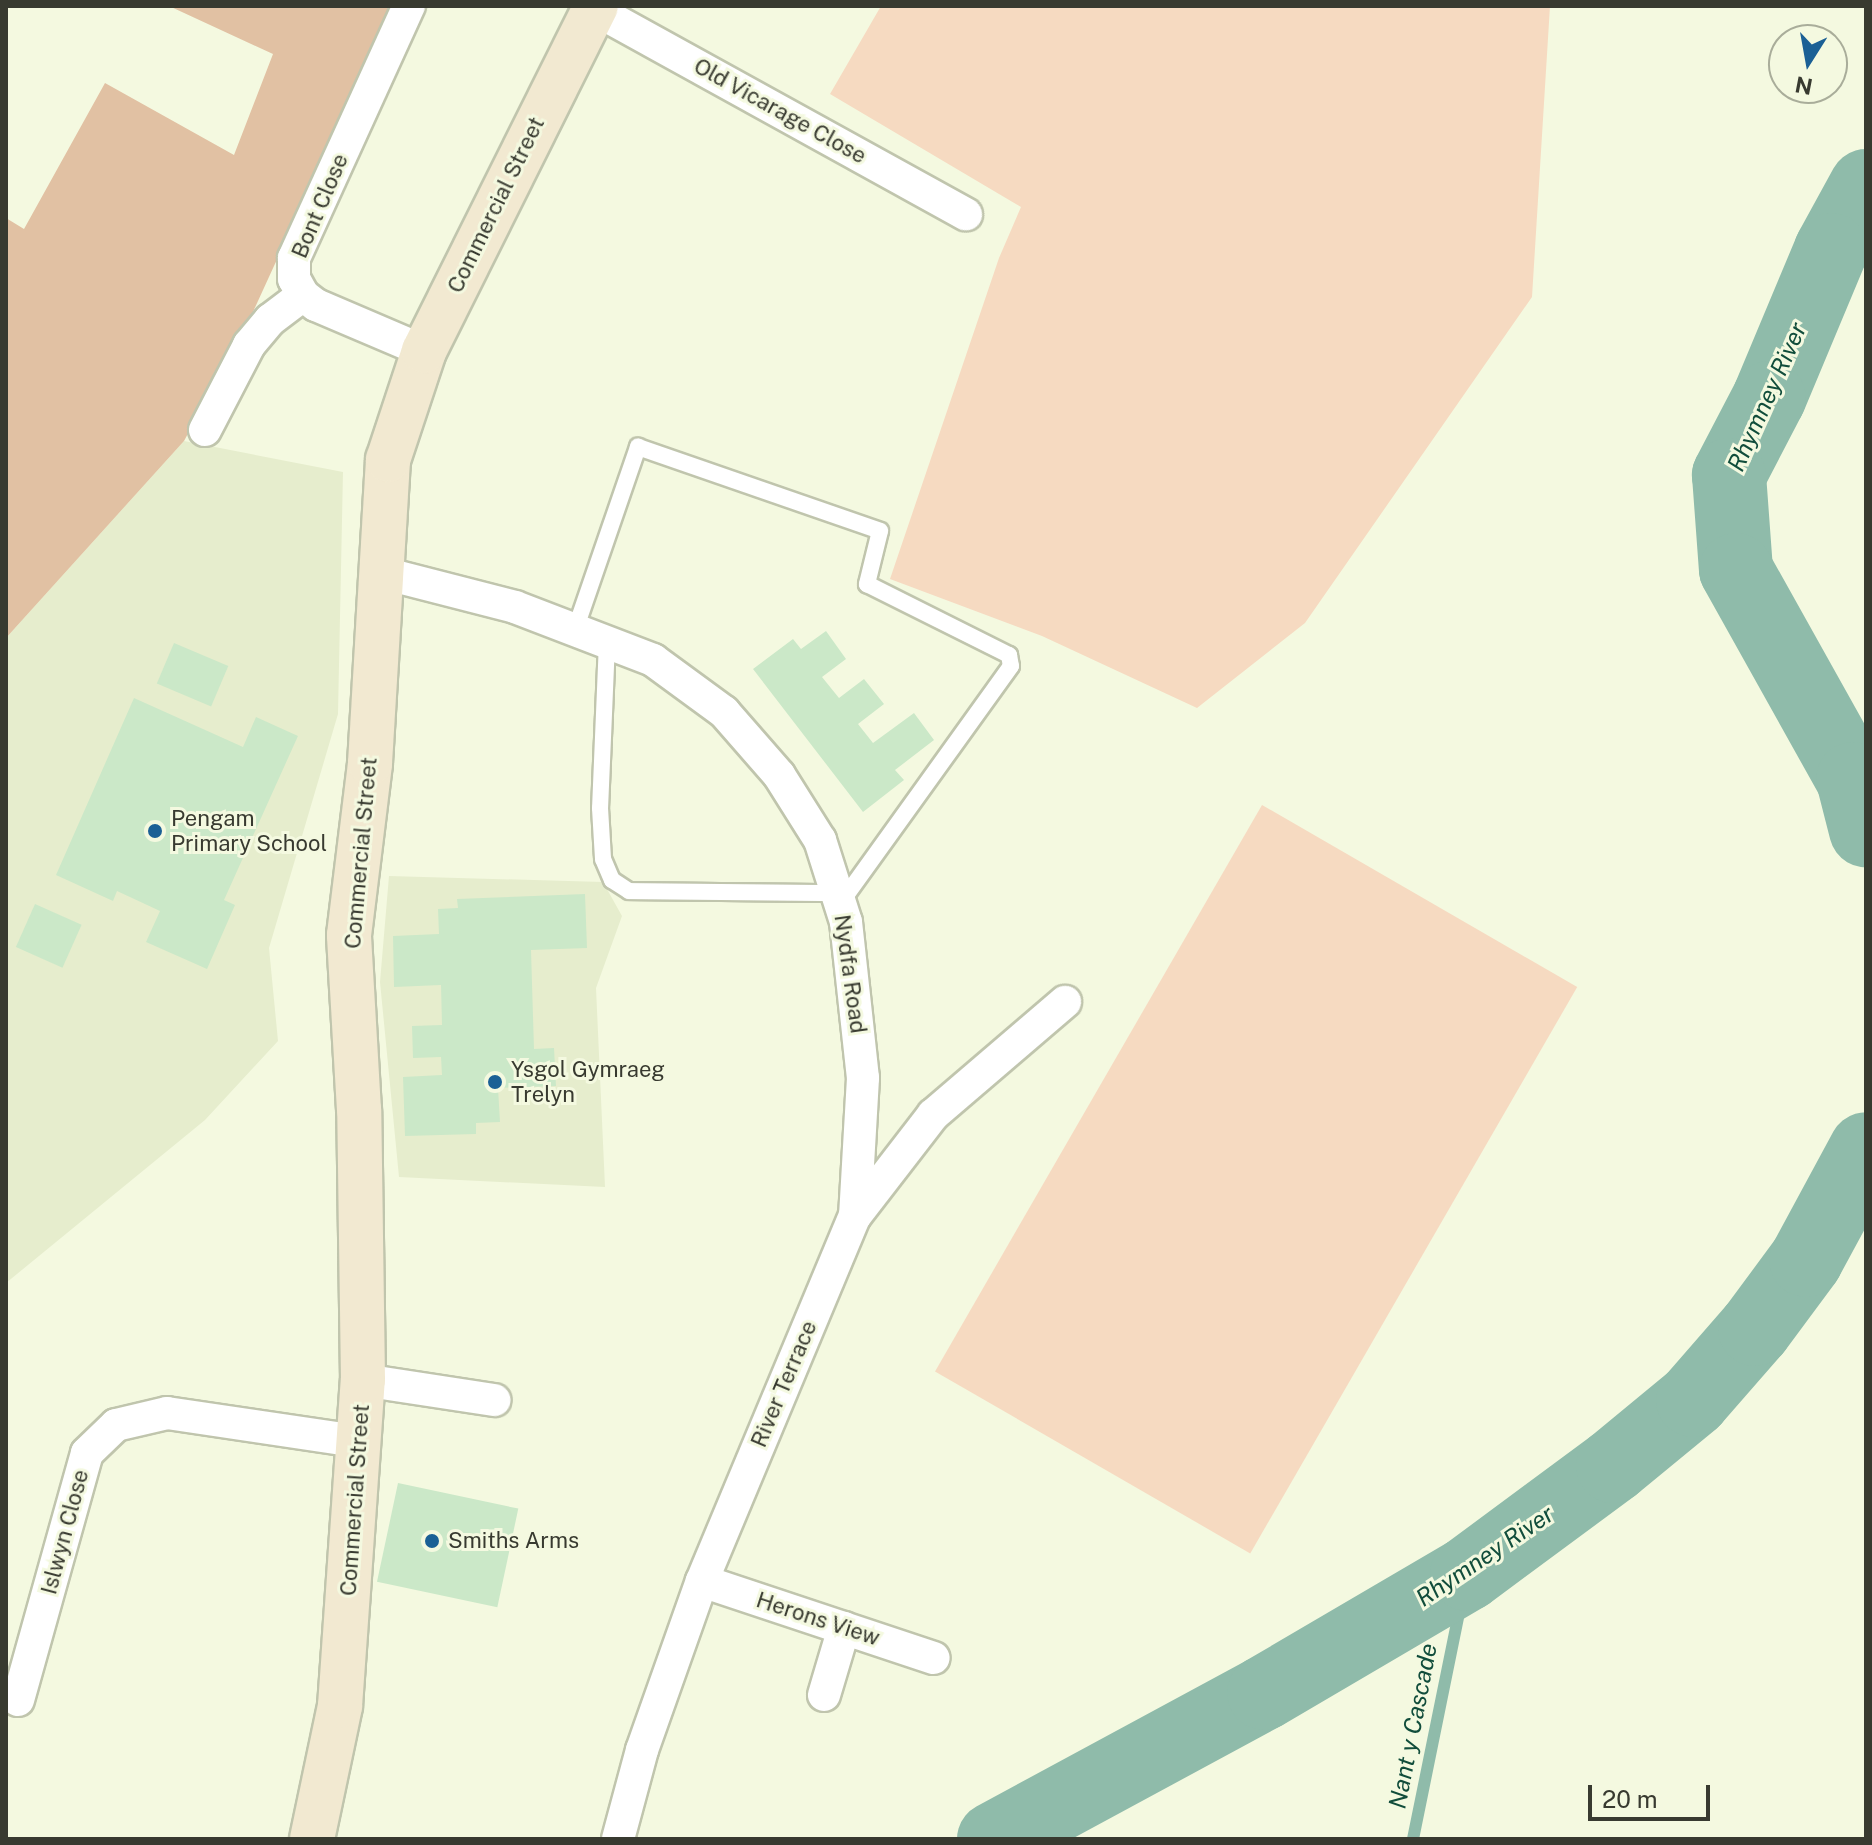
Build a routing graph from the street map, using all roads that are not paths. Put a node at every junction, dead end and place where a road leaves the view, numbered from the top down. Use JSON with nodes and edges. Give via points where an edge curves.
{"nodes":[{"id":1,"x":409,"y":6,"type":"edge"},
{"id":2,"x":595,"y":7,"type":"edge"},
{"id":3,"x":966,"y":214,"type":"dead end"},
{"id":4,"x":303,"y":295,"type":"junction"},
{"id":5,"x":424,"y":351,"type":"junction"},
{"id":6,"x":205,"y":430,"type":"dead end"},
{"id":7,"x":379,"y":572,"type":"junction"},
{"id":8,"x":575,"y":630,"type":"junction"},
{"id":9,"x":607,"y":642,"type":"junction"},
{"id":10,"x":838,"y":898,"type":"junction"},
{"id":11,"x":1065,"y":1002,"type":"dead end"},
{"id":12,"x":855,"y":1216,"type":"junction"},
{"id":13,"x":363,"y":1380,"type":"junction"},
{"id":14,"x":494,"y":1400,"type":"dead end"},
{"id":15,"x":357,"y":1441,"type":"junction"},
{"id":16,"x":702,"y":1581,"type":"junction"},
{"id":17,"x":844,"y":1628,"type":"junction"},
{"id":18,"x":934,"y":1658,"type":"dead end"},
{"id":19,"x":824,"y":1695,"type":"dead end"},
{"id":20,"x":18,"y":1700,"type":"dead end"},
{"id":21,"x":312,"y":1839,"type":"edge"},
{"id":22,"x":618,"y":1839,"type":"edge"}],
"edges":[{"from":1,"to":4,"type":"street","name":"Bont Close","via":[[294,258],[294,279]]},
{"from":2,"to":3,"type":"street","name":"Old Vicarage Close"},
{"from":2,"to":5,"type":"main road","name":"Commercial Street"},
{"from":4,"to":5,"type":"street"},
{"from":4,"to":6,"type":"street","via":[[270,320],[249,345]]},
{"from":5,"to":7,"type":"main road","name":"Commercial Street","via":[[388,460]]},
{"from":7,"to":8,"type":"street","name":"Nydfa Road","via":[[515,607]]},
{"from":7,"to":13,"type":"main road","name":"Commercial Street","via":[[370,763],[349,935],[359,1110]]},
{"from":8,"to":9,"type":"street","name":"Nydfa Road"},
{"from":8,"to":10,"type":"lane","via":[[638,447],[880,531],[867,584],[1009,655],[1011,666]]},
{"from":9,"to":10,"type":"street","name":"Nydfa Road","via":[[653,660],[724,712],[779,775],[820,840]]},
{"from":9,"to":10,"type":"lane","via":[[600,808],[603,859],[612,880],[629,891]]},
{"from":10,"to":12,"type":"street","name":"Nydfa Road","via":[[846,922],[863,1078]]},
{"from":11,"to":12,"type":"street","name":"River Terrace","via":[[933,1115]]},
{"from":12,"to":16,"type":"street","name":"River Terrace"},
{"from":13,"to":14,"type":"street"},
{"from":13,"to":15,"type":"main road","name":"Commercial Street"},
{"from":15,"to":20,"type":"street","name":"Islwyn Close","via":[[167,1413],[116,1425],[87,1453]]},
{"from":15,"to":21,"type":"main road","name":"Commercial Street","via":[[340,1706]]},
{"from":16,"to":17,"type":"street","name":"Herons View"},
{"from":16,"to":22,"type":"street","name":"River Terrace","via":[[642,1750]]},
{"from":17,"to":18,"type":"street","name":"Herons View"},
{"from":17,"to":19,"type":"street"}]}
